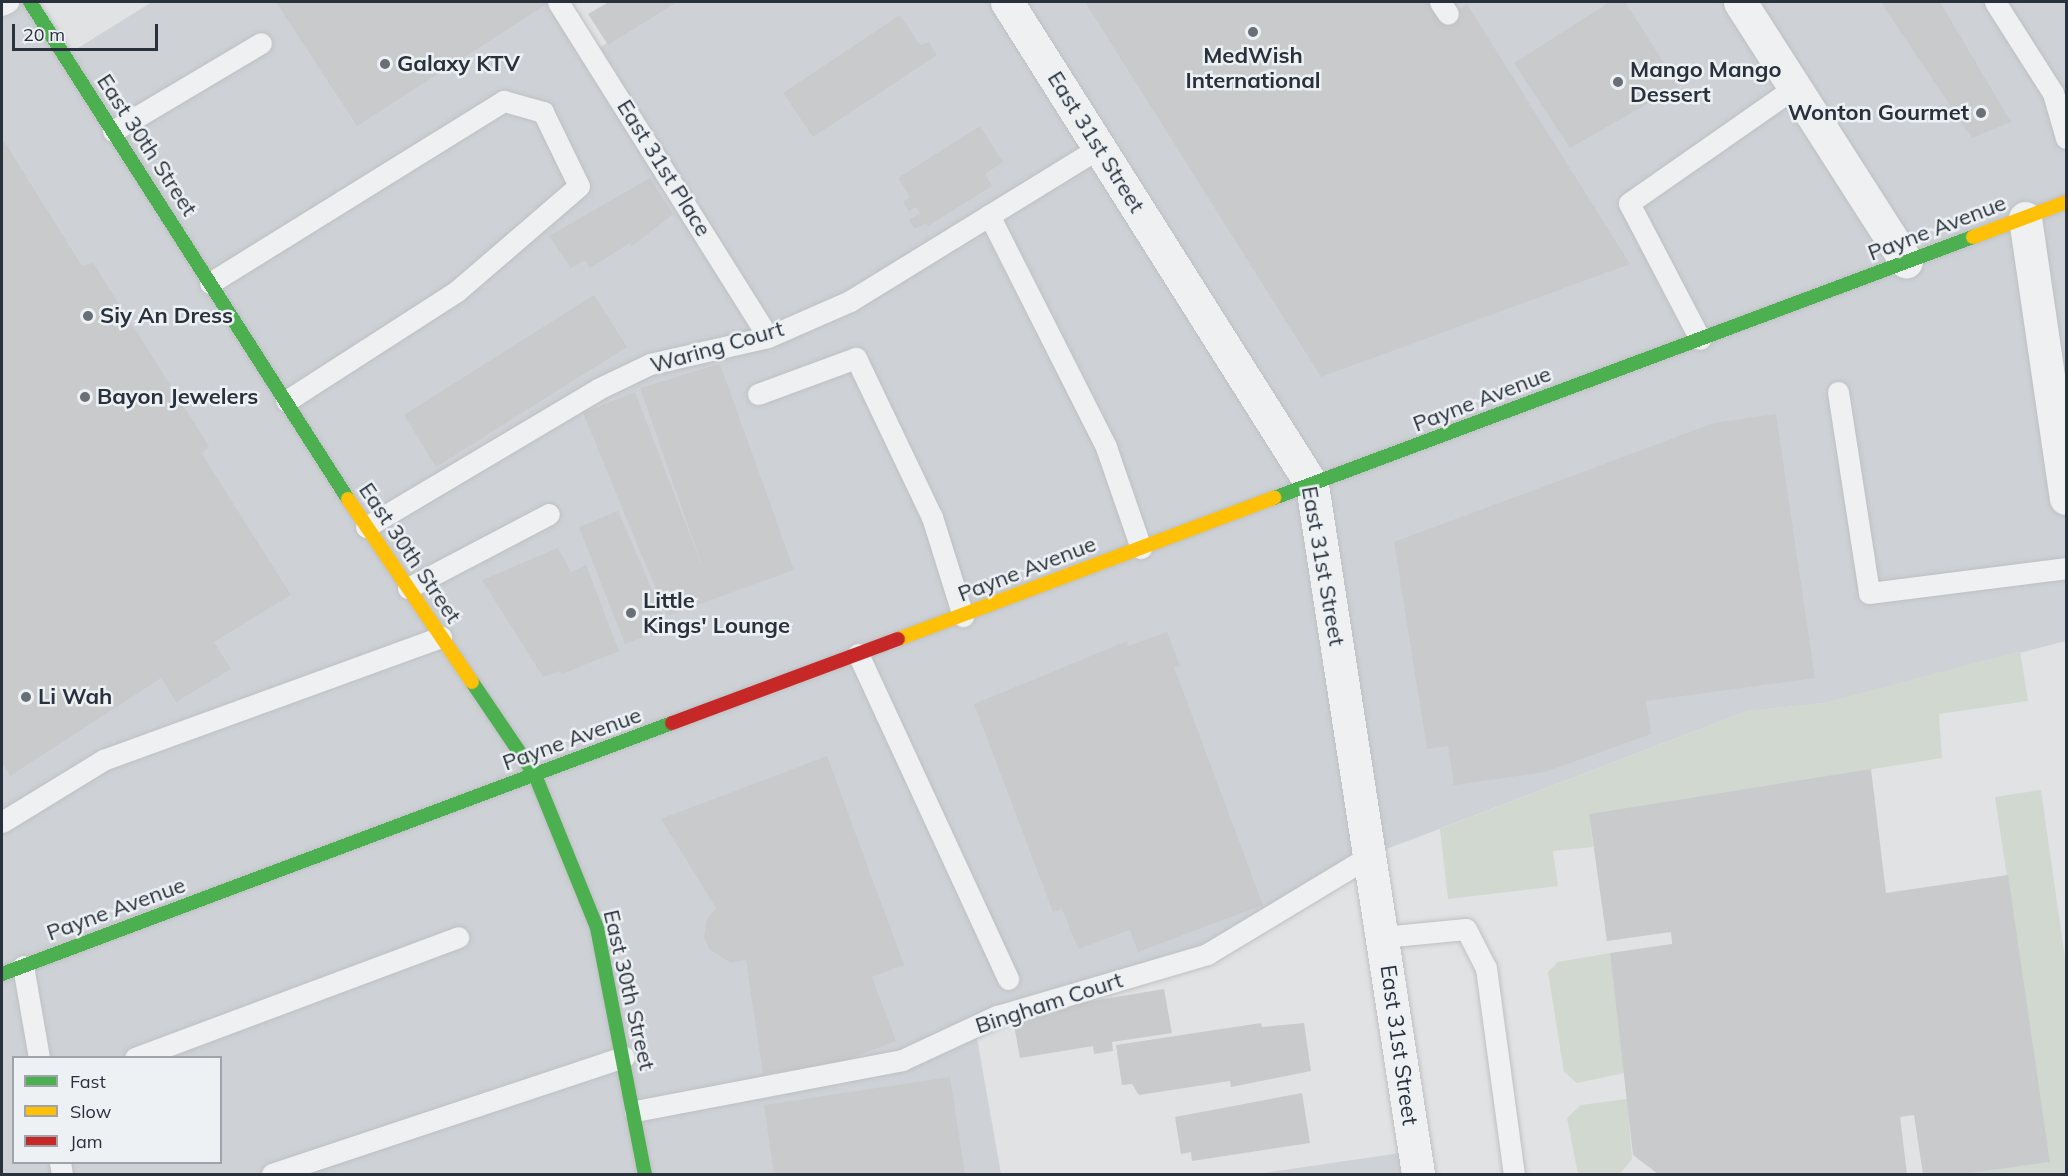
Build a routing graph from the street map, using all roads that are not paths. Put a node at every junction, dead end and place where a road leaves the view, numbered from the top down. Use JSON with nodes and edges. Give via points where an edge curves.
{"nodes":[{"id":1,"x":8,"y":2,"type":"edge"},
{"id":2,"x":30,"y":2,"type":"edge"},
{"id":3,"x":558,"y":2,"type":"edge"},
{"id":4,"x":1007,"y":2,"type":"edge"},
{"id":5,"x":1740,"y":2,"type":"edge"},
{"id":6,"x":1995,"y":2,"type":"edge"},
{"id":7,"x":2,"y":5,"type":"edge"},
{"id":8,"x":261,"y":43,"type":"dead end"},
{"id":9,"x":1795,"y":87,"type":"junction"},
{"id":10,"x":113,"y":131,"type":"junction"},
{"id":11,"x":2067,"y":138,"type":"edge"},
{"id":12,"x":1099,"y":148,"type":"junction"},
{"id":13,"x":2067,"y":202,"type":"edge"},
{"id":14,"x":989,"y":215,"type":"junction"},
{"id":15,"x":2025,"y":218,"type":"junction"},
{"id":16,"x":1906,"y":262,"type":"junction"},
{"id":17,"x":210,"y":283,"type":"junction"},
{"id":18,"x":768,"y":337,"type":"junction"},
{"id":19,"x":1700,"y":339,"type":"junction"},
{"id":20,"x":1838,"y":393,"type":"dead end"},
{"id":21,"x":759,"y":394,"type":"dead end"},
{"id":22,"x":286,"y":400,"type":"junction"},
{"id":23,"x":1312,"y":485,"type":"junction"},
{"id":24,"x":2067,"y":498,"type":"edge"},
{"id":25,"x":549,"y":514,"type":"dead end"},
{"id":26,"x":366,"y":527,"type":"junction"},
{"id":27,"x":1141,"y":549,"type":"junction"},
{"id":28,"x":2067,"y":568,"type":"edge"},
{"id":29,"x":408,"y":588,"type":"junction"},
{"id":30,"x":963,"y":616,"type":"junction"},
{"id":31,"x":441,"y":637,"type":"junction"},
{"id":32,"x":858,"y":654,"type":"junction"},
{"id":33,"x":536,"y":775,"type":"junction"},
{"id":34,"x":2,"y":822,"type":"edge"},
{"id":35,"x":1371,"y":855,"type":"junction"},
{"id":36,"x":458,"y":937,"type":"dead end"},
{"id":37,"x":1383,"y":937,"type":"junction"},
{"id":38,"x":23,"y":966,"type":"junction"},
{"id":39,"x":2,"y":974,"type":"edge"},
{"id":40,"x":1008,"y":979,"type":"dead end"},
{"id":41,"x":39,"y":1056,"type":"edge"},
{"id":42,"x":140,"y":1056,"type":"edge"},
{"id":43,"x":624,"y":1057,"type":"junction"},
{"id":44,"x":635,"y":1111,"type":"junction"},
{"id":45,"x":272,"y":1174,"type":"edge"},
{"id":46,"x":645,"y":1174,"type":"edge"},
{"id":47,"x":1418,"y":1174,"type":"edge"},
{"id":48,"x":1514,"y":1174,"type":"edge"}],
"edges":[{"from":1,"to":7,"type":"lane"},
{"from":2,"to":10,"type":"street","name":"East 30th Street"},
{"from":3,"to":18,"type":"lane","name":"East 31st Place"},
{"from":4,"to":12,"type":"street","name":"East 31st Street"},
{"from":5,"to":9,"type":"street"},
{"from":6,"to":11,"type":"lane","via":[[2053,93]]},
{"from":8,"to":10,"type":"lane"},
{"from":9,"to":16,"type":"street"},
{"from":9,"to":19,"type":"lane","via":[[1629,202]]},
{"from":10,"to":17,"type":"street","name":"East 30th Street"},
{"from":12,"to":14,"type":"lane","name":"Waring Court"},
{"from":12,"to":23,"type":"street","name":"East 31st Street"},
{"from":13,"to":15,"type":"street","name":"Payne Avenue"},
{"from":14,"to":18,"type":"lane","name":"Waring Court","via":[[850,301]]},
{"from":14,"to":27,"type":"lane","via":[[1106,447]]},
{"from":15,"to":16,"type":"street","name":"Payne Avenue"},
{"from":15,"to":24,"type":"street"},
{"from":16,"to":19,"type":"street","name":"Payne Avenue"},
{"from":17,"to":22,"type":"street","name":"East 30th Street"},
{"from":17,"to":22,"type":"lane","via":[[504,101],[543,112],[579,186],[457,291]]},
{"from":18,"to":26,"type":"lane","name":"Waring Court","via":[[640,369],[598,389]]},
{"from":19,"to":23,"type":"street","name":"Payne Avenue"},
{"from":20,"to":28,"type":"lane","via":[[1869,593]]},
{"from":21,"to":30,"type":"lane","via":[[856,358],[932,517]]},
{"from":22,"to":26,"type":"street","name":"East 30th Street"},
{"from":23,"to":27,"type":"street","name":"Payne Avenue"},
{"from":23,"to":35,"type":"street","name":"East 31st Street"},
{"from":25,"to":29,"type":"lane"},
{"from":26,"to":29,"type":"street","name":"East 30th Street"},
{"from":27,"to":30,"type":"street","name":"Payne Avenue"},
{"from":29,"to":31,"type":"street","name":"East 30th Street"},
{"from":30,"to":32,"type":"street","name":"Payne Avenue"},
{"from":31,"to":33,"type":"street","name":"East 30th Street"},
{"from":31,"to":34,"type":"lane","via":[[104,760]]},
{"from":32,"to":33,"type":"street","name":"Payne Avenue"},
{"from":32,"to":40,"type":"lane"},
{"from":33,"to":38,"type":"street","name":"Payne Avenue"},
{"from":33,"to":43,"type":"street","name":"East 30th Street","via":[[597,928]]},
{"from":35,"to":37,"type":"street","name":"East 31st Street"},
{"from":35,"to":44,"type":"lane","name":"Bingham Court","via":[[1207,954],[997,1016],[902,1060]]},
{"from":36,"to":42,"type":"lane"},
{"from":37,"to":47,"type":"street","name":"East 31st Street"},
{"from":37,"to":48,"type":"lane","via":[[1466,929],[1486,968]]},
{"from":38,"to":39,"type":"street","name":"Payne Avenue"},
{"from":38,"to":41,"type":"lane"},
{"from":43,"to":44,"type":"street","name":"East 30th Street"},
{"from":43,"to":45,"type":"lane"},
{"from":44,"to":46,"type":"street","name":"East 30th Street"}]}
